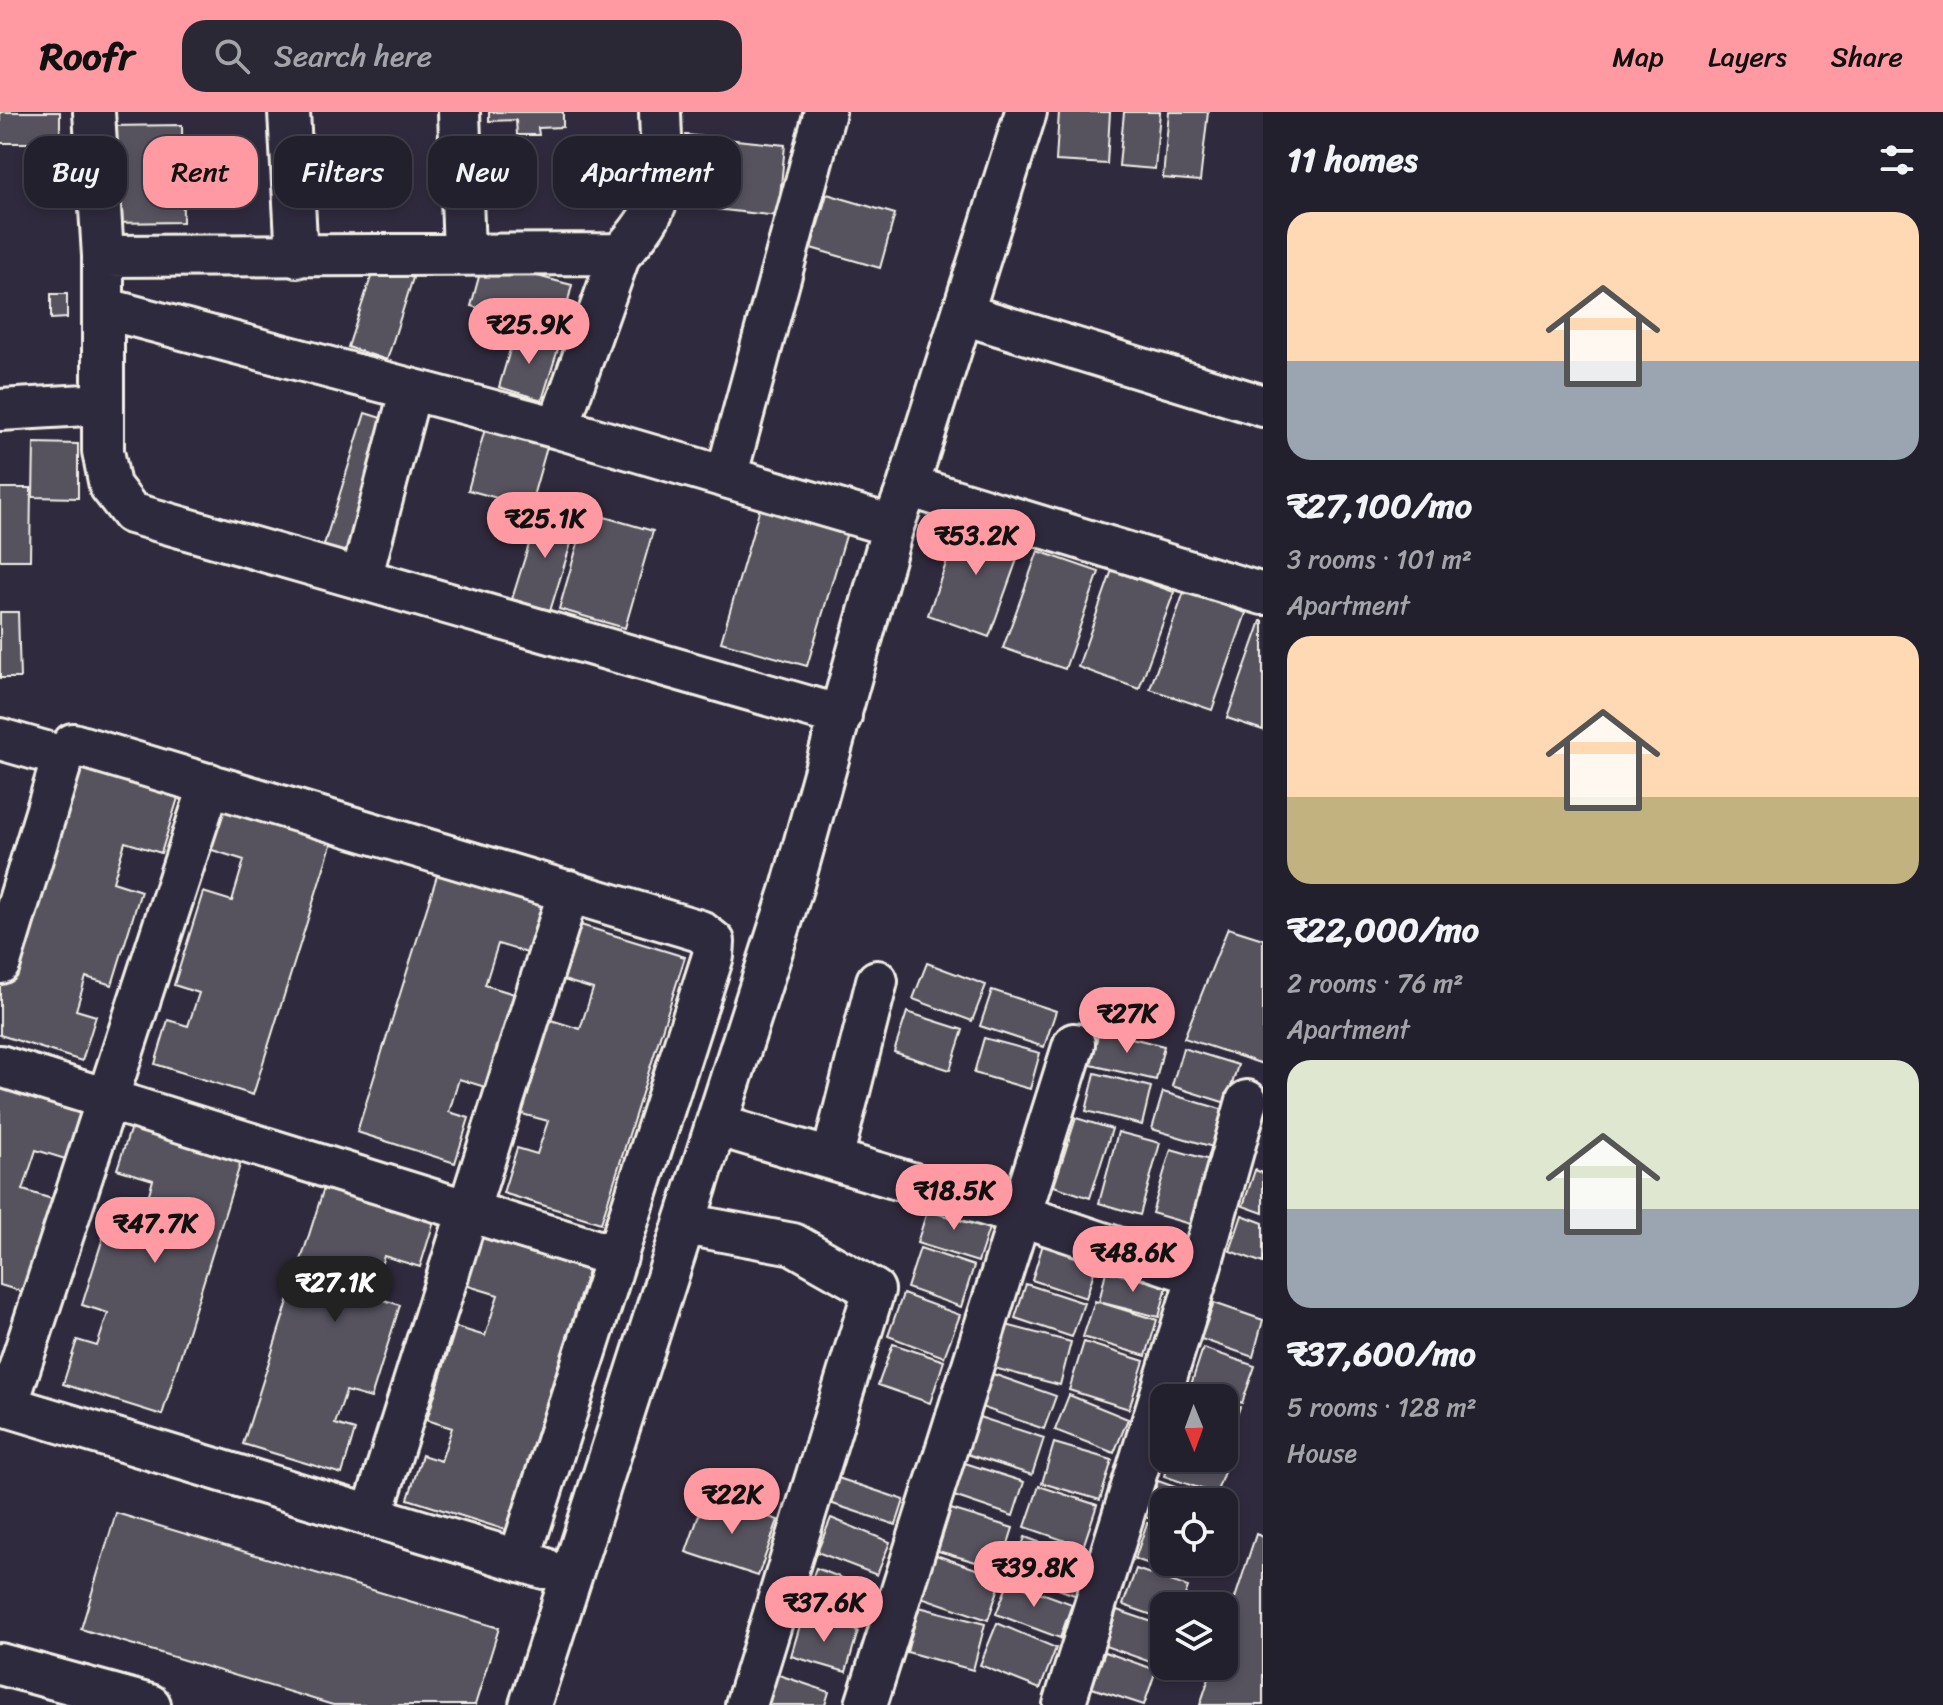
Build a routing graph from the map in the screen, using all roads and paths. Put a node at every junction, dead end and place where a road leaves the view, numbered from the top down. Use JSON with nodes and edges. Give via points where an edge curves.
{"nodes":[{"id":1,"x":94,"y":112,"type":"edge"},
{"id":2,"x":289,"y":112,"type":"edge"},
{"id":3,"x":459,"y":112,"type":"edge"},
{"id":4,"x":660,"y":112,"type":"edge"},
{"id":5,"x":825,"y":112,"type":"edge"},
{"id":6,"x":1026,"y":112,"type":"edge"},
{"id":7,"x":464,"y":253,"type":"junction"},
{"id":8,"x":620,"y":254,"type":"junction"},
{"id":9,"x":103,"y":256,"type":"junction"},
{"id":10,"x":297,"y":257,"type":"junction"},
{"id":11,"x":103,"y":308,"type":"junction"},
{"id":12,"x":963,"y":314,"type":"junction"},
{"id":13,"x":410,"y":392,"type":"junction"},
{"id":14,"x":1262,"y":401,"type":"edge"},
{"id":15,"x":103,"y":404,"type":"junction"},
{"id":16,"x":0,"y":410,"type":"edge"},
{"id":17,"x":558,"y":428,"type":"junction"},
{"id":18,"x":726,"y":477,"type":"junction"},
{"id":19,"x":908,"y":486,"type":"junction"},
{"id":20,"x":893,"y":526,"type":"junction"},
{"id":21,"x":361,"y":579,"type":"junction"},
{"id":22,"x":1263,"y":594,"type":"edge"},
{"id":23,"x":841,"y":716,"type":"junction"},
{"id":24,"x":0,"y":739,"type":"edge"},
{"id":25,"x":63,"y":757,"type":"junction"},
{"id":26,"x":210,"y":784,"type":"junction"},
{"id":27,"x":569,"y":891,"type":"junction"},
{"id":28,"x":0,"y":963,"type":"edge"},
{"id":29,"x":877,"y":981,"type":"dead end"},
{"id":30,"x":1074,"y":1044,"type":"dead end"},
{"id":31,"x":0,"y":1066,"type":"edge"},
{"id":32,"x":107,"y":1099,"type":"junction"},
{"id":33,"x":1247,"y":1101,"type":"dead end"},
{"id":34,"x":716,"y":1125,"type":"junction"},
{"id":35,"x":832,"y":1159,"type":"junction"},
{"id":36,"x":468,"y":1211,"type":"junction"},
{"id":37,"x":1019,"y":1215,"type":"junction"},
{"id":38,"x":685,"y":1224,"type":"junction"},
{"id":39,"x":617,"y":1257,"type":"junction"},
{"id":40,"x":1198,"y":1275,"type":"junction"},
{"id":41,"x":3,"y":1405,"type":"edge"},
{"id":42,"x":372,"y":1516,"type":"junction"},
{"id":43,"x":519,"y":1560,"type":"junction"},
{"id":44,"x":572,"y":1576,"type":"junction"},
{"id":45,"x":0,"y":1664,"type":"edge"},
{"id":46,"x":125,"y":1702,"type":"edge"},
{"id":47,"x":530,"y":1705,"type":"edge"},
{"id":48,"x":746,"y":1705,"type":"edge"},
{"id":49,"x":866,"y":1705,"type":"edge"},
{"id":50,"x":1064,"y":1705,"type":"edge"}],
"edges":[{"from":1,"to":9,"type":"street"},
{"from":2,"to":10,"type":"street"},
{"from":3,"to":7,"type":"street"},
{"from":4,"to":8,"type":"street","via":[[663,188],[647,225]]},
{"from":5,"to":18,"type":"street"},
{"from":6,"to":12,"type":"street"},
{"from":7,"to":8,"type":"street"},
{"from":7,"to":10,"type":"street"},
{"from":8,"to":17,"type":"street"},
{"from":9,"to":10,"type":"street"},
{"from":9,"to":11,"type":"street"},
{"from":11,"to":13,"type":"street"},
{"from":11,"to":15,"type":"street"},
{"from":12,"to":14,"type":"street"},
{"from":12,"to":19,"type":"street"},
{"from":13,"to":17,"type":"street"},
{"from":13,"to":21,"type":"street"},
{"from":15,"to":16,"type":"street"},
{"from":15,"to":21,"type":"street","via":[[110,486],[131,513]]},
{"from":17,"to":18,"type":"street"},
{"from":18,"to":20,"type":"street"},
{"from":19,"to":20,"type":"street"},
{"from":19,"to":22,"type":"street"},
{"from":20,"to":23,"type":"street"},
{"from":21,"to":23,"type":"street"},
{"from":23,"to":34,"type":"street"},
{"from":24,"to":25,"type":"street"},
{"from":25,"to":26,"type":"street","via":[[73,744],[84,746]]},
{"from":25,"to":28,"type":"street"},
{"from":26,"to":27,"type":"street"},
{"from":26,"to":32,"type":"street"},
{"from":27,"to":36,"type":"street"},
{"from":27,"to":39,"type":"street","via":[[700,931],[714,942]]},
{"from":29,"to":35,"type":"street"},
{"from":30,"to":37,"type":"street"},
{"from":31,"to":32,"type":"street"},
{"from":32,"to":36,"type":"street"},
{"from":32,"to":41,"type":"street"},
{"from":33,"to":40,"type":"street"},
{"from":34,"to":35,"type":"street"},
{"from":34,"to":38,"type":"street"},
{"from":35,"to":37,"type":"street"},
{"from":36,"to":39,"type":"street"},
{"from":36,"to":42,"type":"street"},
{"from":37,"to":40,"type":"street"},
{"from":37,"to":49,"type":"street"},
{"from":38,"to":44,"type":"street"},
{"from":38,"to":48,"type":"street","via":[[793,1244],[874,1290]]},
{"from":39,"to":43,"type":"street"},
{"from":40,"to":50,"type":"street"},
{"from":41,"to":42,"type":"street"},
{"from":42,"to":43,"type":"street"},
{"from":43,"to":44,"type":"street"},
{"from":44,"to":47,"type":"street"},
{"from":45,"to":46,"type":"street"}]}
